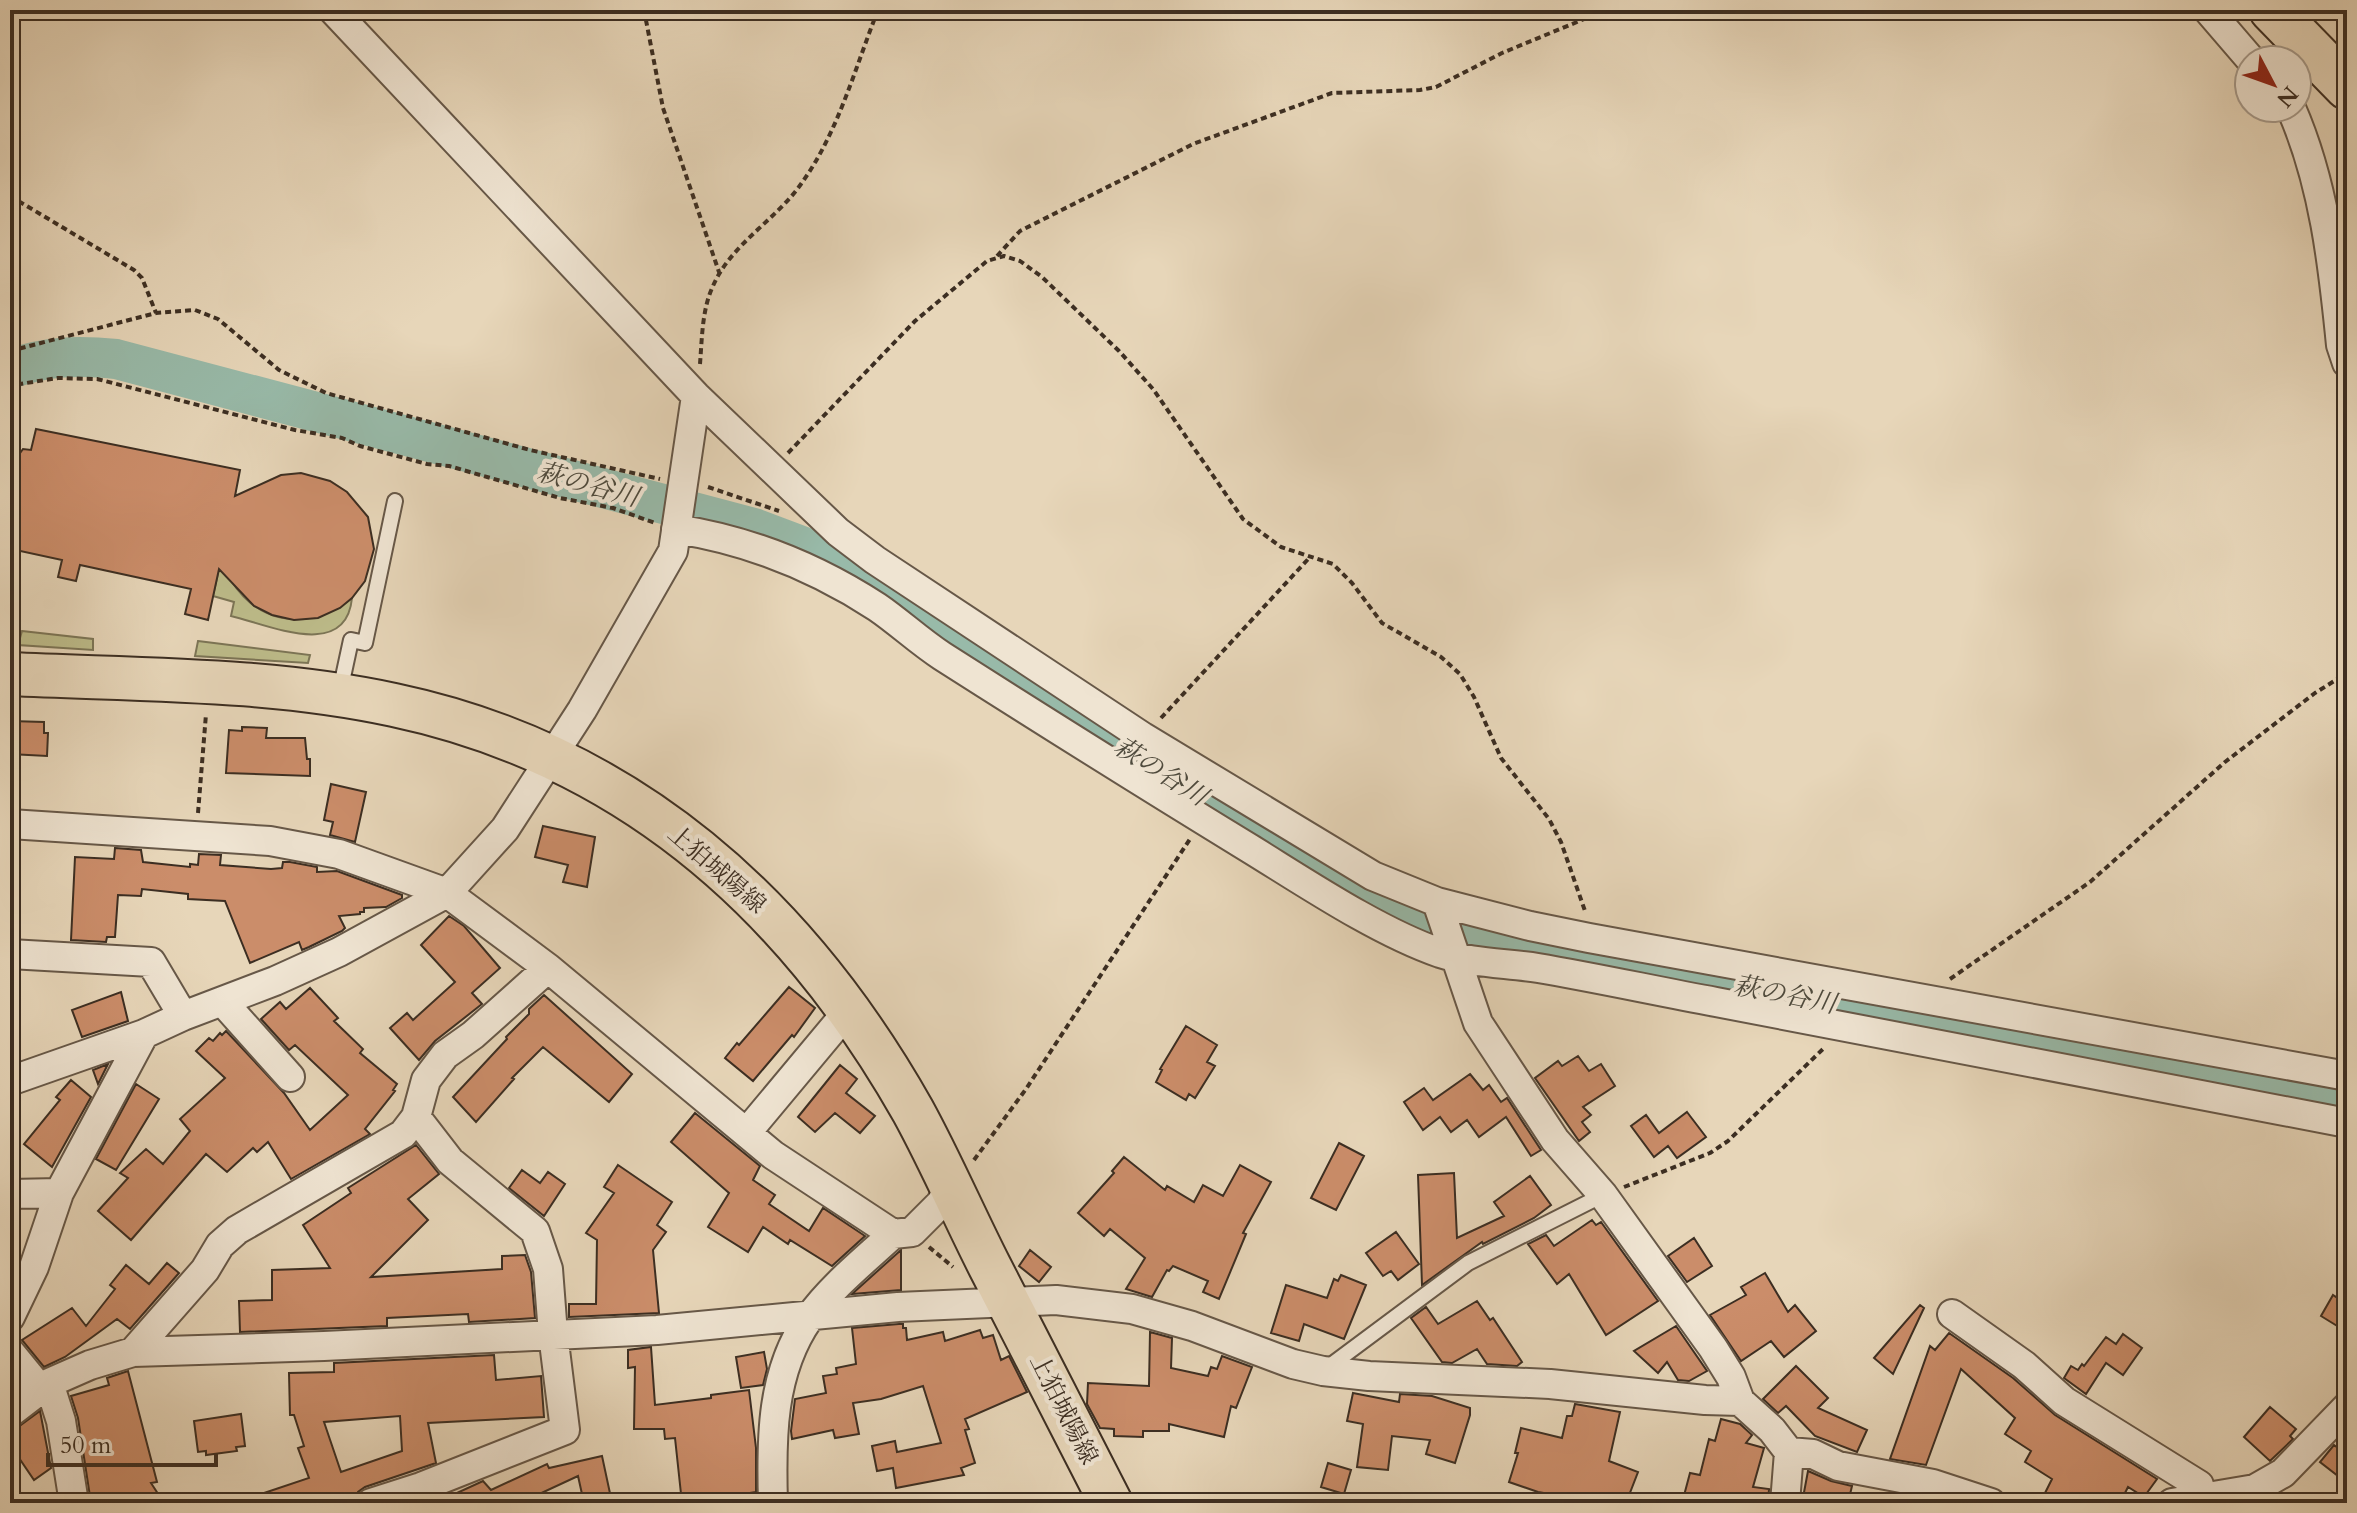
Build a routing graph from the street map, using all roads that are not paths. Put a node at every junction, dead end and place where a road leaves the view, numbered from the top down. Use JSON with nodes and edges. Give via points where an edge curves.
{"nodes":[{"id":1,"x":333,"y":10,"type":"edge"},
{"id":2,"x":2208,"y":10,"type":"edge"},
{"id":3,"x":2272,"y":10,"type":"edge"},
{"id":4,"x":2237,"y":44,"type":"edge"},
{"id":5,"x":2347,"y":87,"type":"edge"},
{"id":6,"x":2298,"y":124,"type":"edge"},
{"id":7,"x":2347,"y":363,"type":"edge"},
{"id":8,"x":696,"y":396,"type":"junction"},
{"id":9,"x":395,"y":501,"type":"dead end"},
{"id":10,"x":677,"y":525,"type":"junction"},
{"id":11,"x":10,"y":674,"type":"edge"},
{"id":12,"x":339,"y":695,"type":"junction"},
{"id":13,"x":550,"y":757,"type":"junction"},
{"id":14,"x":10,"y":824,"type":"edge"},
{"id":15,"x":447,"y":893,"type":"junction"},
{"id":16,"x":1439,"y":907,"type":"junction"},
{"id":17,"x":1454,"y":952,"type":"junction"},
{"id":18,"x":10,"y":954,"type":"edge"},
{"id":19,"x":548,"y":968,"type":"junction"},
{"id":20,"x":223,"y":1002,"type":"junction"},
{"id":21,"x":848,"y":1011,"type":"junction"},
{"id":22,"x":183,"y":1016,"type":"junction"},
{"id":23,"x":144,"y":1034,"type":"junction"},
{"id":24,"x":2347,"y":1076,"type":"edge"},
{"id":25,"x":290,"y":1077,"type":"dead end"},
{"id":26,"x":10,"y":1081,"type":"edge"},
{"id":27,"x":416,"y":1117,"type":"junction"},
{"id":28,"x":2347,"y":1123,"type":"edge"},
{"id":29,"x":747,"y":1132,"type":"junction"},
{"id":30,"x":951,"y":1187,"type":"junction"},
{"id":31,"x":59,"y":1193,"type":"junction"},
{"id":32,"x":10,"y":1194,"type":"edge"},
{"id":33,"x":1603,"y":1195,"type":"junction"},
{"id":34,"x":893,"y":1234,"type":"junction"},
{"id":35,"x":1009,"y":1304,"type":"junction"},
{"id":36,"x":1952,"y":1314,"type":"dead end"},
{"id":37,"x":10,"y":1317,"type":"edge"},
{"id":38,"x":810,"y":1317,"type":"junction"},
{"id":39,"x":553,"y":1334,"type":"junction"},
{"id":40,"x":10,"y":1352,"type":"edge"},
{"id":41,"x":133,"y":1352,"type":"junction"},
{"id":42,"x":1323,"y":1371,"type":"junction"},
{"id":43,"x":45,"y":1386,"type":"junction"},
{"id":44,"x":1740,"y":1401,"type":"junction"},
{"id":45,"x":2347,"y":1407,"type":"edge"},
{"id":46,"x":10,"y":1413,"type":"edge"},
{"id":47,"x":1789,"y":1452,"type":"junction"},
{"id":48,"x":2202,"y":1498,"type":"junction"},
{"id":49,"x":74,"y":1503,"type":"edge"},
{"id":50,"x":371,"y":1503,"type":"edge"},
{"id":51,"x":773,"y":1503,"type":"edge"},
{"id":52,"x":1111,"y":1503,"type":"edge"},
{"id":53,"x":1785,"y":1503,"type":"edge"},
{"id":54,"x":1991,"y":1503,"type":"edge"},
{"id":55,"x":2172,"y":1503,"type":"edge"}],
"edges":[{"from":1,"to":8,"type":"street"},
{"from":2,"to":4,"type":"street"},
{"from":3,"to":5,"type":"highway"},
{"from":6,"to":7,"type":"street","via":[[2327,224]]},
{"from":8,"to":10,"type":"street"},
{"from":8,"to":16,"type":"street","via":[[838,532],[875,560],[1143,737],[1373,876]]},
{"from":9,"to":12,"type":"lane","via":[[365,643],[351,640]]},
{"from":10,"to":13,"type":"street","via":[[673,551]]},
{"from":10,"to":17,"type":"street","via":[[766,552],[854,593],[913,637],[1327,896],[1440,953]]},
{"from":11,"to":12,"type":"main road","name":"上狛城陽線"},
{"from":12,"to":13,"type":"main road","name":"上狛城陽線","via":[[477,727]]},
{"from":13,"to":15,"type":"street","via":[[505,829]]},
{"from":13,"to":21,"type":"main road","name":"上狛城陽線","via":[[630,800],[719,866],[785,930]]},
{"from":14,"to":15,"type":"street","via":[[270,841],[339,854]]},
{"from":15,"to":19,"type":"street"},
{"from":15,"to":20,"type":"street","via":[[339,952]]},
{"from":16,"to":17,"type":"street"},
{"from":16,"to":24,"type":"street"},
{"from":17,"to":28,"type":"street","via":[[1480,962],[1535,968]]},
{"from":17,"to":33,"type":"street","via":[[1478,1023],[1555,1140]]},
{"from":18,"to":22,"type":"street","via":[[151,962]]},
{"from":19,"to":27,"type":"street","via":[[445,1055],[426,1080]]},
{"from":19,"to":29,"type":"street"},
{"from":20,"to":22,"type":"street"},
{"from":20,"to":25,"type":"street"},
{"from":21,"to":29,"type":"street"},
{"from":21,"to":30,"type":"main road","name":"上狛城陽線","via":[[905,1098]]},
{"from":22,"to":23,"type":"street"},
{"from":23,"to":26,"type":"street"},
{"from":23,"to":31,"type":"street"},
{"from":27,"to":39,"type":"street","via":[[450,1161],[535,1231],[548,1269]]},
{"from":27,"to":41,"type":"street","via":[[403,1134],[237,1230]]},
{"from":29,"to":34,"type":"street"},
{"from":30,"to":34,"type":"street","via":[[912,1232]]},
{"from":30,"to":35,"type":"main road","name":"上狛城陽線"},
{"from":31,"to":32,"type":"street"},
{"from":31,"to":37,"type":"street"},
{"from":33,"to":42,"type":"lane","via":[[1468,1263]]},
{"from":33,"to":44,"type":"street","via":[[1713,1348]]},
{"from":34,"to":38,"type":"street"},
{"from":35,"to":38,"type":"street","via":[[898,1307]]},
{"from":35,"to":42,"type":"street","via":[[1056,1300],[1132,1309]]},
{"from":35,"to":52,"type":"main road","name":"上狛城陽線"},
{"from":36,"to":48,"type":"street","via":[[2064,1401],[2199,1485]]},
{"from":38,"to":39,"type":"street"},
{"from":38,"to":51,"type":"street","via":[[779,1383]]},
{"from":39,"to":41,"type":"street"},
{"from":39,"to":50,"type":"street","via":[[565,1430]]},
{"from":40,"to":43,"type":"street"},
{"from":41,"to":43,"type":"street"},
{"from":42,"to":44,"type":"street"},
{"from":43,"to":46,"type":"street"},
{"from":43,"to":49,"type":"street","via":[[61,1421]]},
{"from":44,"to":47,"type":"street"},
{"from":45,"to":48,"type":"street","via":[[2283,1473],[2255,1489]]},
{"from":47,"to":53,"type":"street"},
{"from":47,"to":54,"type":"street","via":[[1933,1484]]},
{"from":48,"to":55,"type":"street"}]}
